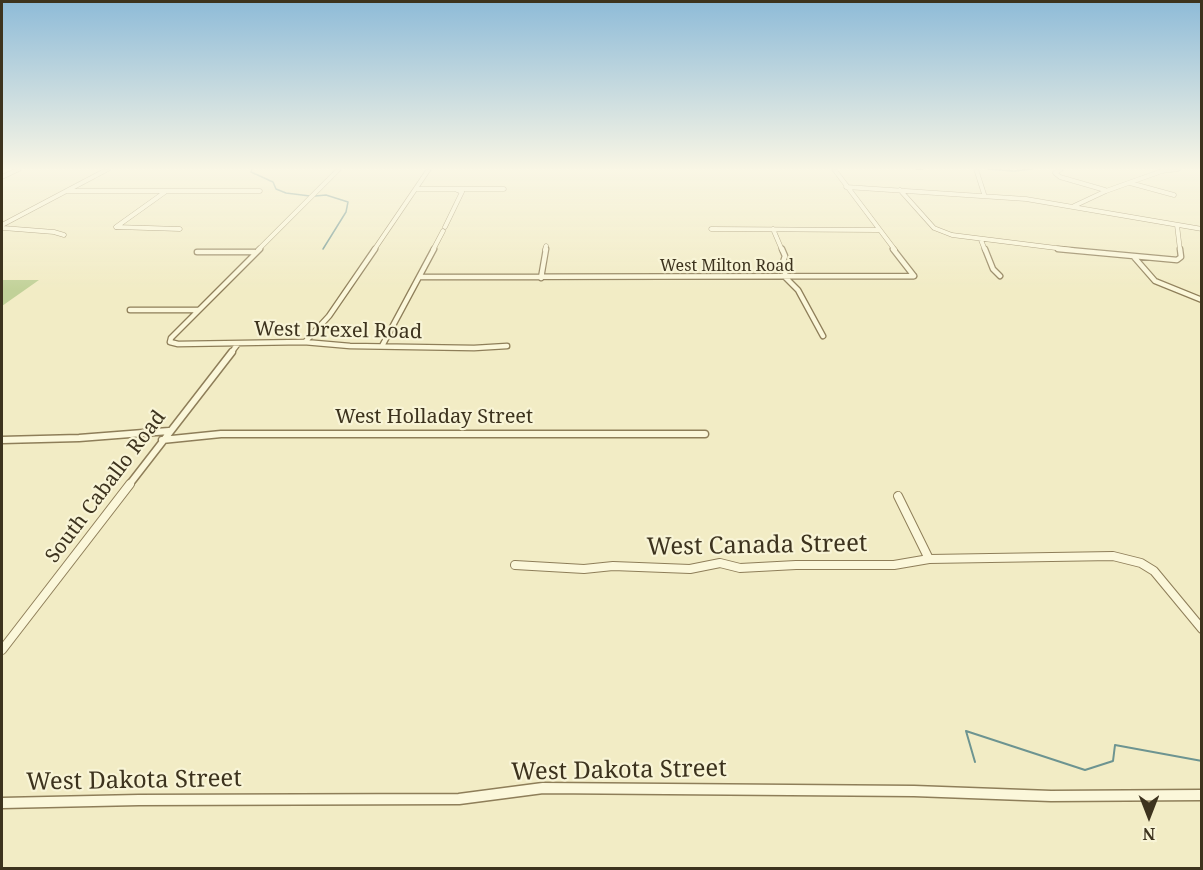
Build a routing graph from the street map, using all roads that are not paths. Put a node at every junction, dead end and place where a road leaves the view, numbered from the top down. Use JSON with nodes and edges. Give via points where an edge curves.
{"nodes":[{"id":1,"x":35,"y":210,"type":"edge"},
{"id":2,"x":140,"y":210,"type":"edge"},
{"id":3,"x":298,"y":210,"type":"edge"},
{"id":4,"x":402,"y":210,"type":"edge"},
{"id":5,"x":453,"y":210,"type":"edge"},
{"id":6,"x":863,"y":210,"type":"edge"},
{"id":7,"x":918,"y":210,"type":"edge"},
{"id":8,"x":1093,"y":210,"type":"edge"},
{"id":9,"x":1177,"y":225,"type":"junction"},
{"id":10,"x":2,"y":228,"type":"edge"},
{"id":11,"x":180,"y":228,"type":"dead end"},
{"id":12,"x":711,"y":229,"type":"dead end"},
{"id":13,"x":773,"y":229,"type":"junction"},
{"id":14,"x":1202,"y":229,"type":"edge"},
{"id":15,"x":878,"y":230,"type":"junction"},
{"id":16,"x":64,"y":235,"type":"dead end"},
{"id":17,"x":981,"y":240,"type":"junction"},
{"id":18,"x":546,"y":246,"type":"dead end"},
{"id":19,"x":197,"y":252,"type":"dead end"},
{"id":20,"x":255,"y":252,"type":"junction"},
{"id":21,"x":1134,"y":257,"type":"junction"},
{"id":22,"x":1000,"y":276,"type":"dead end"},
{"id":23,"x":419,"y":277,"type":"junction"},
{"id":24,"x":541,"y":278,"type":"junction"},
{"id":25,"x":786,"y":278,"type":"junction"},
{"id":26,"x":1202,"y":300,"type":"edge"},
{"id":27,"x":130,"y":310,"type":"dead end"},
{"id":28,"x":198,"y":310,"type":"junction"},
{"id":29,"x":823,"y":336,"type":"dead end"},
{"id":30,"x":304,"y":342,"type":"junction"},
{"id":31,"x":237,"y":345,"type":"junction"},
{"id":32,"x":382,"y":346,"type":"junction"},
{"id":33,"x":507,"y":346,"type":"dead end"},
{"id":34,"x":169,"y":431,"type":"junction"},
{"id":35,"x":705,"y":434,"type":"dead end"},
{"id":36,"x":2,"y":440,"type":"edge"},
{"id":37,"x":162,"y":440,"type":"junction"},
{"id":38,"x":898,"y":496,"type":"dead end"},
{"id":39,"x":929,"y":559,"type":"junction"},
{"id":40,"x":515,"y":565,"type":"dead end"},
{"id":41,"x":1202,"y":629,"type":"edge"},
{"id":42,"x":2,"y":650,"type":"edge"},
{"id":43,"x":1202,"y":795,"type":"edge"},
{"id":44,"x":2,"y":804,"type":"edge"}],
"edges":[{"from":1,"to":10,"type":"street"},
{"from":2,"to":11,"type":"street","via":[[116,227]]},
{"from":3,"to":20,"type":"street"},
{"from":4,"to":30,"type":"street","via":[[329,316]]},
{"from":5,"to":23,"type":"street"},
{"from":6,"to":15,"type":"street"},
{"from":7,"to":17,"type":"street","via":[[934,228]]},
{"from":8,"to":9,"type":"street"},
{"from":9,"to":14,"type":"street"},
{"from":9,"to":21,"type":"street","via":[[1181,257],[1168,261]]},
{"from":10,"to":16,"type":"street"},
{"from":12,"to":13,"type":"street"},
{"from":13,"to":15,"type":"street"},
{"from":13,"to":25,"type":"street","via":[[785,256]]},
{"from":15,"to":25,"type":"street","name":"West Milton Road","via":[[914,276]]},
{"from":17,"to":21,"type":"street"},
{"from":17,"to":22,"type":"street"},
{"from":18,"to":24,"type":"street"},
{"from":19,"to":20,"type":"street"},
{"from":20,"to":28,"type":"street"},
{"from":21,"to":26,"type":"street","via":[[1155,281]]},
{"from":23,"to":24,"type":"street","name":"West Milton Road"},
{"from":23,"to":32,"type":"street"},
{"from":24,"to":25,"type":"street","name":"West Milton Road"},
{"from":25,"to":29,"type":"street","via":[[798,290]]},
{"from":27,"to":28,"type":"street"},
{"from":28,"to":31,"type":"street","name":"West Drexel Road","via":[[169,341]]},
{"from":30,"to":31,"type":"street","name":"West Drexel Road"},
{"from":30,"to":32,"type":"street","name":"West Drexel Road"},
{"from":31,"to":34,"type":"street","name":"South Caballo Road"},
{"from":32,"to":33,"type":"street","name":"West Drexel Road"},
{"from":34,"to":36,"type":"street"},
{"from":34,"to":37,"type":"street","name":"South Caballo Road"},
{"from":35,"to":37,"type":"street","name":"West Holladay Street","via":[[221,434]]},
{"from":37,"to":42,"type":"street","name":"South Caballo Road"},
{"from":38,"to":39,"type":"street"},
{"from":39,"to":40,"type":"street","name":"West Canada Street","via":[[894,565],[740,568],[720,563],[690,569]]},
{"from":39,"to":41,"type":"street","name":"West Canada Street","via":[[1113,556],[1142,563],[1154,571]]},
{"from":43,"to":44,"type":"street","name":"West Dakota Street","via":[[543,788],[459,799]]}]}
